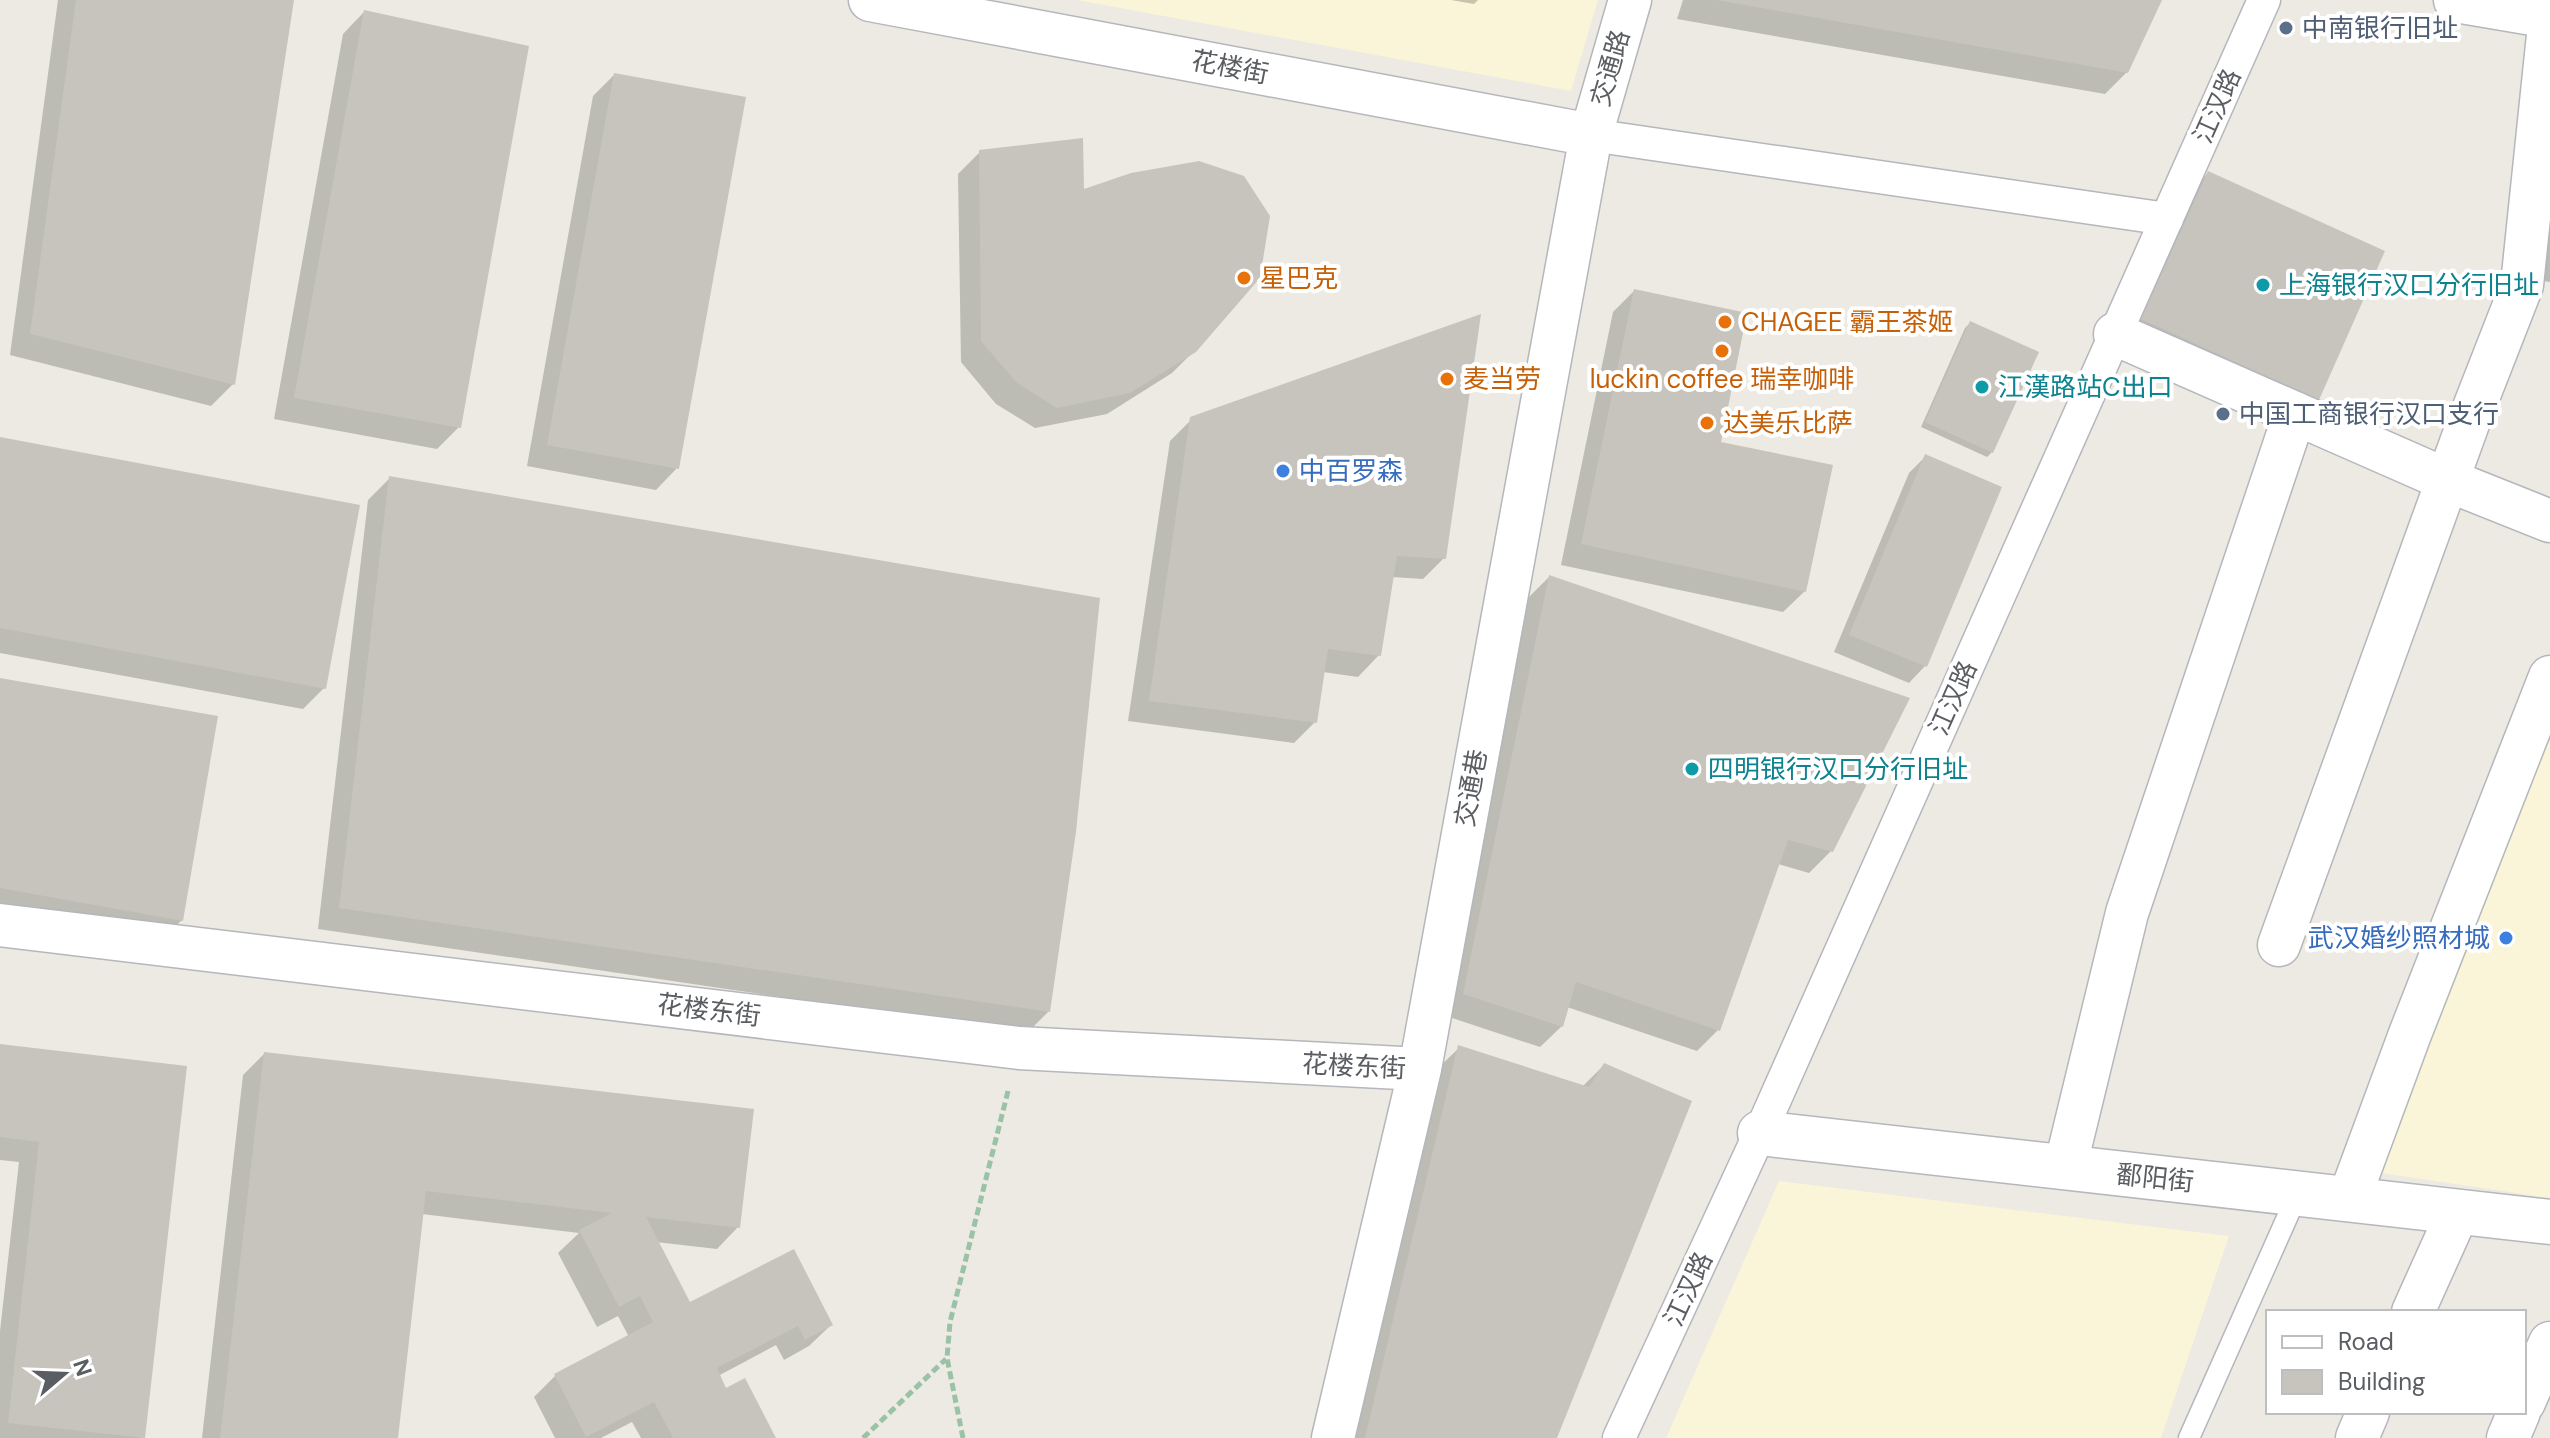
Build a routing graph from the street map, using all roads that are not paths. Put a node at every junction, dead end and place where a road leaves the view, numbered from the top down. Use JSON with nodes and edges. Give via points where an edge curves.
{"nodes":[{"id":1,"x":870,"y":0,"type":"edge"},
{"id":2,"x":1630,"y":0,"type":"edge"},
{"id":3,"x":2264,"y":0,"type":"edge"},
{"id":4,"x":2456,"y":0,"type":"edge"},
{"id":5,"x":2550,"y":16,"type":"edge"},
{"id":6,"x":1591,"y":135,"type":"junction"},
{"id":7,"x":2167,"y":219,"type":"junction"},
{"id":8,"x":2536,"y":288,"type":"edge"},
{"id":9,"x":2115,"y":334,"type":"junction"},
{"id":10,"x":2295,"y":413,"type":"junction"},
{"id":11,"x":2447,"y":480,"type":"junction"},
{"id":12,"x":2550,"y":521,"type":"edge"},
{"id":13,"x":2550,"y":677,"type":"edge"},
{"id":14,"x":0,"y":925,"type":"edge"},
{"id":15,"x":2279,"y":945,"type":"dead end"},
{"id":16,"x":1420,"y":1069,"type":"junction"},
{"id":17,"x":1760,"y":1133,"type":"junction"},
{"id":18,"x":2065,"y":1168,"type":"junction"},
{"id":19,"x":2298,"y":1193,"type":"junction"},
{"id":20,"x":2349,"y":1199,"type":"junction"},
{"id":21,"x":2458,"y":1212,"type":"junction"},
{"id":22,"x":2550,"y":1222,"type":"edge"},
{"id":23,"x":2414,"y":1310,"type":"edge"},
{"id":24,"x":2550,"y":1343,"type":"edge"},
{"id":25,"x":2526,"y":1397,"type":"edge"},
{"id":26,"x":2367,"y":1414,"type":"edge"},
{"id":27,"x":2518,"y":1414,"type":"edge"},
{"id":28,"x":1333,"y":1438,"type":"edge"},
{"id":29,"x":1619,"y":1438,"type":"edge"},
{"id":30,"x":2189,"y":1438,"type":"edge"},
{"id":31,"x":2357,"y":1438,"type":"edge"},
{"id":32,"x":2508,"y":1438,"type":"edge"}],
"edges":[{"from":1,"to":6,"type":"street","name":"花楼街"},
{"from":2,"to":6,"type":"street","name":"交通路"},
{"from":3,"to":7,"type":"street","name":"江汉路"},
{"from":4,"to":5,"type":"street"},
{"from":5,"to":8,"type":"street"},
{"from":6,"to":7,"type":"street"},
{"from":6,"to":16,"type":"street","name":"交通巷"},
{"from":7,"to":9,"type":"street","name":"江汉路"},
{"from":8,"to":11,"type":"street"},
{"from":9,"to":10,"type":"street"},
{"from":9,"to":17,"type":"street","name":"江汉路"},
{"from":10,"to":11,"type":"street"},
{"from":10,"to":18,"type":"street","via":[[2127,913]]},
{"from":11,"to":12,"type":"street"},
{"from":11,"to":15,"type":"street"},
{"from":13,"to":20,"type":"street"},
{"from":14,"to":16,"type":"street","name":"花楼东街","via":[[1019,1048]]},
{"from":16,"to":28,"type":"street","name":"交通巷"},
{"from":17,"to":18,"type":"street","name":"鄱阳街"},
{"from":17,"to":29,"type":"street","name":"江汉路"},
{"from":18,"to":19,"type":"street","name":"鄱阳街"},
{"from":19,"to":20,"type":"street","name":"鄱阳街"},
{"from":19,"to":30,"type":"lane"},
{"from":20,"to":21,"type":"street","name":"鄱阳街"},
{"from":21,"to":22,"type":"street","name":"鄱阳街"},
{"from":21,"to":23,"type":"street"},
{"from":24,"to":25,"type":"street"},
{"from":26,"to":31,"type":"street"},
{"from":27,"to":32,"type":"street"}]}
